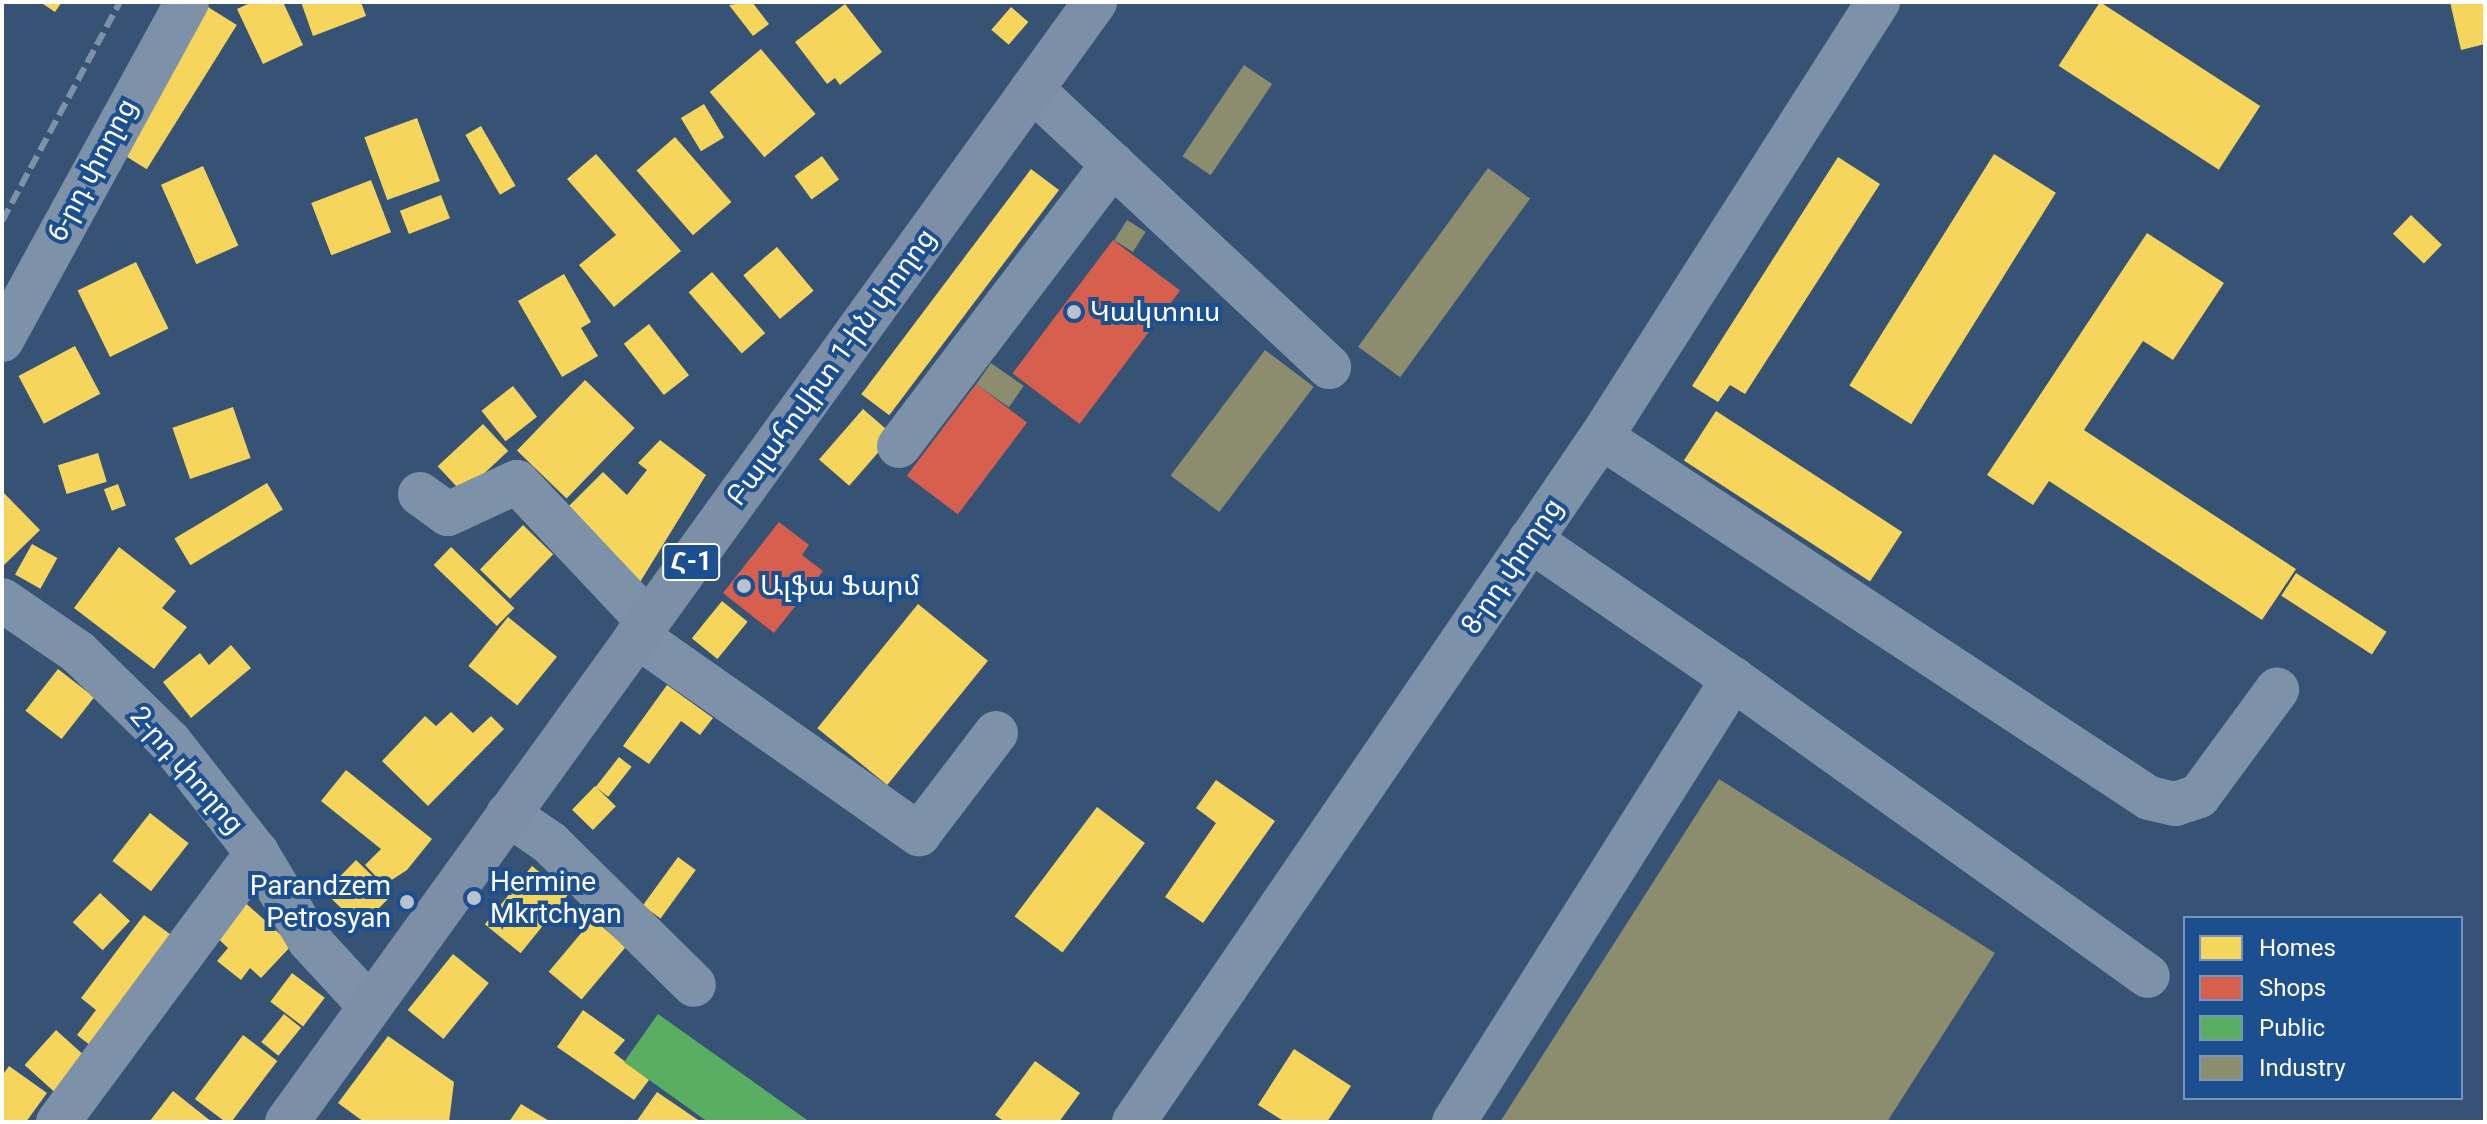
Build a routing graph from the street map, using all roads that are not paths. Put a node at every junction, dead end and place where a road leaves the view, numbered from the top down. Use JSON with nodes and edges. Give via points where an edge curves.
{"nodes":[{"id":1,"x":187,"y":2,"type":"edge"},
{"id":2,"x":1095,"y":2,"type":"edge"},
{"id":3,"x":1878,"y":2,"type":"edge"},
{"id":4,"x":1032,"y":89,"type":"junction"},
{"id":5,"x":1113,"y":164,"type":"junction"},
{"id":6,"x":2,"y":340,"type":"edge"},
{"id":7,"x":1329,"y":367,"type":"dead end"},
{"id":8,"x":1601,"y":437,"type":"junction"},
{"id":9,"x":899,"y":446,"type":"dead end"},
{"id":10,"x":420,"y":494,"type":"dead end"},
{"id":11,"x":1530,"y":540,"type":"junction"},
{"id":12,"x":2,"y":600,"type":"edge"},
{"id":13,"x":642,"y":628,"type":"junction"},
{"id":14,"x":1733,"y":679,"type":"junction"},
{"id":15,"x":2277,"y":690,"type":"dead end"},
{"id":16,"x":996,"y":733,"type":"dead end"},
{"id":17,"x":508,"y":814,"type":"junction"},
{"id":18,"x":257,"y":853,"type":"junction"},
{"id":19,"x":2148,"y":976,"type":"dead end"},
{"id":20,"x":694,"y":985,"type":"dead end"},
{"id":21,"x":370,"y":1006,"type":"junction"},
{"id":22,"x":1149,"y":1117,"type":"edge"},
{"id":23,"x":58,"y":1122,"type":"edge"},
{"id":24,"x":287,"y":1122,"type":"edge"},
{"id":25,"x":1454,"y":1122,"type":"edge"}],
"edges":[{"from":1,"to":6,"type":"street","name":"6-րդ փողոց"},
{"from":2,"to":4,"type":"main road","name":"Բալահովիտ 1-ին փողոց","number":"Հ-1"},
{"from":3,"to":8,"type":"street","name":"8-րդ փողոց"},
{"from":4,"to":5,"type":"street"},
{"from":4,"to":13,"type":"main road","name":"Բալահովիտ 1-ին փողոց","number":"Հ-1"},
{"from":5,"to":7,"type":"street"},
{"from":5,"to":9,"type":"street"},
{"from":8,"to":11,"type":"street","name":"8-րդ փողոց"},
{"from":8,"to":15,"type":"street","via":[[2149,798],[2175,804],[2199,796]]},
{"from":10,"to":13,"type":"street","via":[[448,514],[517,482]]},
{"from":11,"to":14,"type":"street"},
{"from":11,"to":22,"type":"street","name":"8-րդ փողոց"},
{"from":12,"to":18,"type":"street","name":"2-րդ փողոց","via":[[78,652],[129,702]]},
{"from":13,"to":16,"type":"street","via":[[919,834]]},
{"from":13,"to":17,"type":"main road","name":"Բալահովիտ 1-ին փողոց","number":"Հ-1"},
{"from":14,"to":19,"type":"street"},
{"from":14,"to":25,"type":"street"},
{"from":17,"to":20,"type":"street","via":[[550,843]]},
{"from":17,"to":21,"type":"main road","name":"Բալահովիտ 1-ին փողոց","number":"Հ-1"},
{"from":18,"to":21,"type":"street","name":"2-րդ փողոց","via":[[309,940]]},
{"from":18,"to":23,"type":"street"},
{"from":21,"to":24,"type":"main road","name":"Բալահովիտ 1-ին փողոց","number":"Հ-1"}]}
